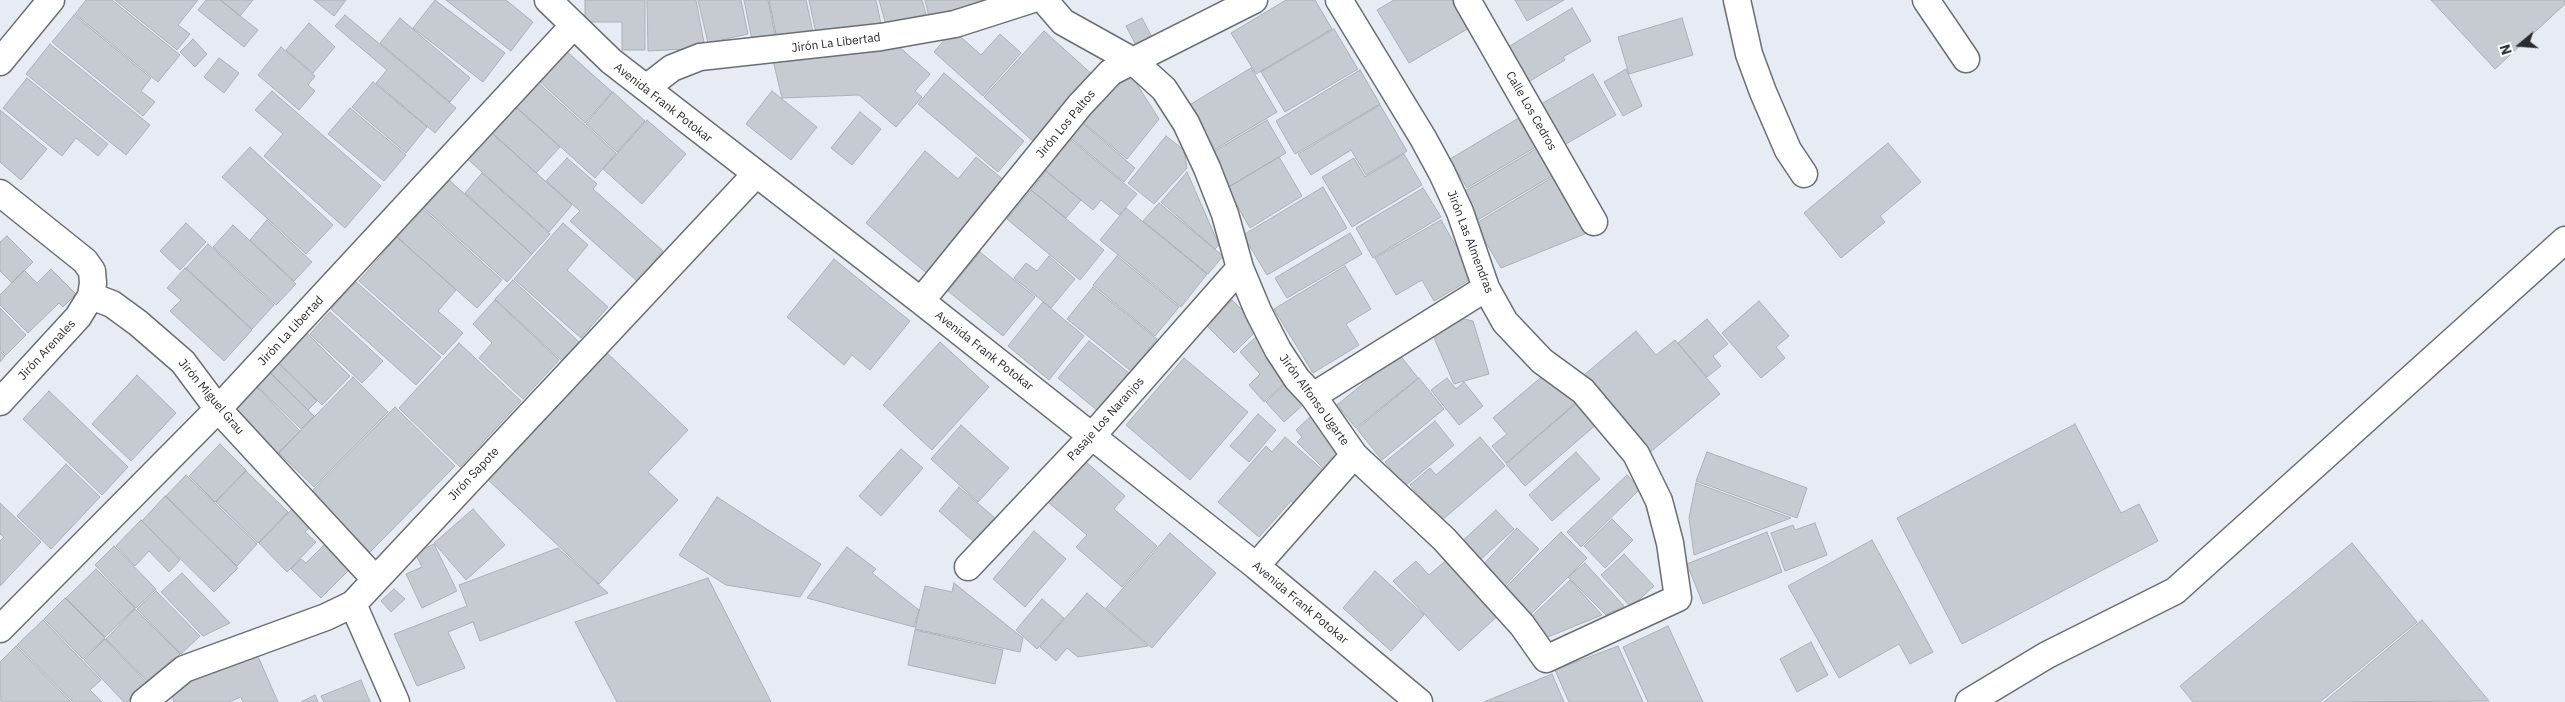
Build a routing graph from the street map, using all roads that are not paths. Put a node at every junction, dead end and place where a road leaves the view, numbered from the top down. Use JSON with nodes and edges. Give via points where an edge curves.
{"nodes":[{"id":1,"x":51,"y":0,"type":"edge"},
{"id":2,"x":548,"y":0,"type":"edge"},
{"id":3,"x":1030,"y":0,"type":"edge"},
{"id":4,"x":1044,"y":0,"type":"edge"},
{"id":5,"x":1254,"y":0,"type":"edge"},
{"id":6,"x":1338,"y":0,"type":"edge"},
{"id":7,"x":1467,"y":0,"type":"edge"},
{"id":8,"x":1737,"y":0,"type":"edge"},
{"id":9,"x":1926,"y":0,"type":"edge"},
{"id":10,"x":574,"y":25,"type":"junction"},
{"id":11,"x":1966,"y":59,"type":"dead end"},
{"id":12,"x":1133,"y":61,"type":"junction"},
{"id":13,"x":0,"y":62,"type":"edge"},
{"id":14,"x":646,"y":88,"type":"junction"},
{"id":15,"x":1804,"y":174,"type":"dead end"},
{"id":16,"x":756,"y":175,"type":"junction"},
{"id":17,"x":0,"y":193,"type":"edge"},
{"id":18,"x":1594,"y":222,"type":"dead end"},
{"id":19,"x":2565,"y":240,"type":"edge"},
{"id":20,"x":1240,"y":268,"type":"junction"},
{"id":21,"x":1486,"y":288,"type":"junction"},
{"id":22,"x":91,"y":296,"type":"junction"},
{"id":23,"x":920,"y":301,"type":"junction"},
{"id":24,"x":1313,"y":396,"type":"junction"},
{"id":25,"x":0,"y":402,"type":"edge"},
{"id":26,"x":218,"y":409,"type":"junction"},
{"id":27,"x":1092,"y":436,"type":"junction"},
{"id":28,"x":1354,"y":455,"type":"junction"},
{"id":29,"x":1256,"y":566,"type":"junction"},
{"id":30,"x":968,"y":567,"type":"dead end"},
{"id":31,"x":375,"y":579,"type":"junction"},
{"id":32,"x":353,"y":604,"type":"junction"},
{"id":33,"x":0,"y":629,"type":"edge"},
{"id":34,"x":1546,"y":658,"type":"joint"},
{"id":35,"x":158,"y":697,"type":"edge"},
{"id":36,"x":396,"y":702,"type":"edge"},
{"id":37,"x":1419,"y":702,"type":"edge"},
{"id":38,"x":1969,"y":702,"type":"edge"}],
"edges":[{"from":1,"to":13,"type":"street"},
{"from":2,"to":10,"type":"street","name":"Avenida Frank Potokar"},
{"from":3,"to":14,"type":"street","name":"Jirón La Libertad","via":[[955,24],[881,38],[700,57],[672,68]]},
{"from":4,"to":12,"type":"street","name":"Jirón Alfonso Ugarte","via":[[1063,22]]},
{"from":5,"to":12,"type":"street","name":"Jirón Los Paltos"},
{"from":6,"to":21,"type":"street","name":"Jirón Las Almendras","via":[[1442,173],[1460,212]]},
{"from":7,"to":18,"type":"street","name":"Calle Los Cedros"},
{"from":8,"to":15,"type":"street","via":[[1749,54],[1763,92],[1788,150]]},
{"from":9,"to":11,"type":"street"},
{"from":10,"to":14,"type":"street","name":"Avenida Frank Potokar","via":[[611,61]]},
{"from":10,"to":26,"type":"street","name":"Jirón La Libertad"},
{"from":12,"to":20,"type":"street","name":"Jirón Alfonso Ugarte","via":[[1164,89],[1186,123],[1225,214]]},
{"from":12,"to":23,"type":"street","name":"Jirón Los Paltos","via":[[1111,72],[1080,105]]},
{"from":14,"to":16,"type":"street","name":"Avenida Frank Potokar"},
{"from":16,"to":23,"type":"street","name":"Avenida Frank Potokar"},
{"from":16,"to":31,"type":"street","name":"Jirón Sapote"},
{"from":17,"to":22,"type":"street","via":[[85,261],[92,271]]},
{"from":19,"to":38,"type":"street","via":[[2175,591],[2047,655]]},
{"from":20,"to":24,"type":"street","name":"Jirón Alfonso Ugarte","via":[[1278,350]]},
{"from":20,"to":27,"type":"street","name":"Pasaje Los Naranjos"},
{"from":21,"to":24,"type":"street"},
{"from":21,"to":34,"type":"street","name":"Jirón Las Almendras","via":[[1505,322],[1542,361],[1583,391],[1636,454],[1659,501],[1670,543],[1678,598]]},
{"from":22,"to":25,"type":"street","name":"Jirón Arenales","via":[[78,317]]},
{"from":22,"to":26,"type":"street","name":"Jirón Miguel Grau","via":[[118,309],[183,362]]},
{"from":23,"to":27,"type":"street","name":"Avenida Frank Potokar"},
{"from":24,"to":28,"type":"street","name":"Jirón Alfonso Ugarte"},
{"from":26,"to":31,"type":"street","name":"Jirón Miguel Grau"},
{"from":26,"to":33,"type":"street","name":"Jirón La Libertad"},
{"from":27,"to":29,"type":"street","name":"Avenida Frank Potokar"},
{"from":27,"to":30,"type":"street","name":"Pasaje Los Naranjos"},
{"from":28,"to":29,"type":"street"},
{"from":28,"to":34,"type":"street","name":"Jirón Alfonso Ugarte","via":[[1444,538],[1522,625]]},
{"from":29,"to":37,"type":"street","name":"Avenida Frank Potokar"},
{"from":31,"to":32,"type":"street","name":"Jirón Sapote"},
{"from":32,"to":35,"type":"street","name":"Jirón Sapote","via":[[184,669]]},
{"from":32,"to":36,"type":"street"}]}
